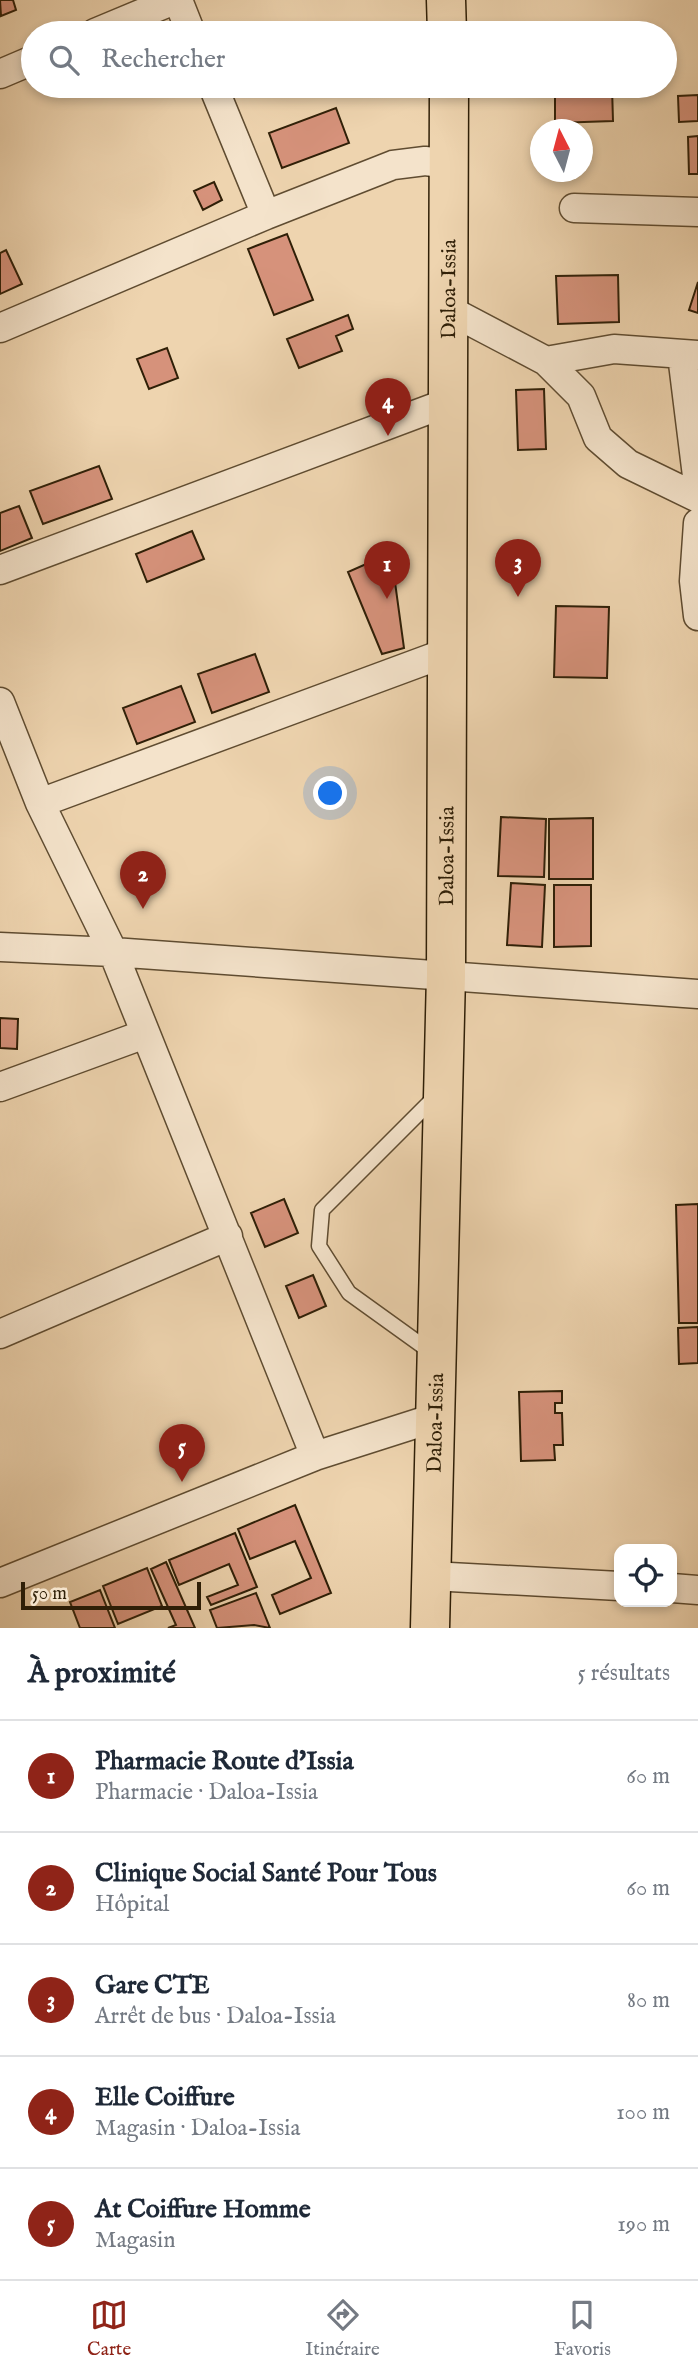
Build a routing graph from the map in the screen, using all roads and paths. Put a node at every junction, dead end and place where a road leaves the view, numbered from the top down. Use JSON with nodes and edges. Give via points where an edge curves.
{"nodes":[{"id":1,"x":176,"y":0,"type":"edge"},
{"id":2,"x":446,"y":0,"type":"edge"},
{"id":3,"x":124,"y":21,"type":"edge"},
{"id":4,"x":186,"y":21,"type":"edge"},
{"id":5,"x":447,"y":21,"type":"edge"},
{"id":6,"x":21,"y":65,"type":"edge"},
{"id":7,"x":0,"y":74,"type":"edge"},
{"id":8,"x":218,"y":98,"type":"edge"},
{"id":9,"x":449,"y":98,"type":"edge"},
{"id":10,"x":451,"y":164,"type":"junction"},
{"id":11,"x":574,"y":208,"type":"dead end"},
{"id":12,"x":698,"y":212,"type":"edge"},
{"id":13,"x":266,"y":215,"type":"junction"},
{"id":14,"x":449,"y":310,"type":"junction"},
{"id":15,"x":0,"y":328,"type":"edge"},
{"id":16,"x":690,"y":355,"type":"edge"},
{"id":17,"x":546,"y":361,"type":"junction"},
{"id":18,"x":449,"y":402,"type":"junction"},
{"id":19,"x":698,"y":484,"type":"edge"},
{"id":20,"x":698,"y":498,"type":"edge"},
{"id":21,"x":698,"y":523,"type":"edge"},
{"id":22,"x":0,"y":570,"type":"edge"},
{"id":23,"x":698,"y":616,"type":"edge"},
{"id":24,"x":448,"y":652,"type":"junction"},
{"id":25,"x":0,"y":702,"type":"edge"},
{"id":26,"x":40,"y":803,"type":"junction"},
{"id":27,"x":0,"y":947,"type":"edge"},
{"id":28,"x":113,"y":952,"type":"junction"},
{"id":29,"x":446,"y":975,"type":"junction"},
{"id":30,"x":698,"y":994,"type":"edge"},
{"id":31,"x":145,"y":1034,"type":"junction"},
{"id":32,"x":0,"y":1087,"type":"edge"},
{"id":33,"x":442,"y":1090,"type":"junction"},
{"id":34,"x":228,"y":1236,"type":"junction"},
{"id":35,"x":0,"y":1334,"type":"edge"},
{"id":36,"x":435,"y":1355,"type":"junction"},
{"id":37,"x":434,"y":1418,"type":"junction"},
{"id":38,"x":315,"y":1456,"type":"junction"},
{"id":39,"x":430,"y":1576,"type":"junction"},
{"id":40,"x":0,"y":1583,"type":"edge"},
{"id":41,"x":614,"y":1586,"type":"edge"},
{"id":42,"x":677,"y":1588,"type":"edge"},
{"id":43,"x":698,"y":1590,"type":"edge"},
{"id":44,"x":430,"y":1628,"type":"edge"}],
"edges":[{"from":1,"to":3,"type":"street"},
{"from":1,"to":4,"type":"street"},
{"from":2,"to":5,"type":"main road"},
{"from":6,"to":7,"type":"street"},
{"from":8,"to":13,"type":"street"},
{"from":9,"to":10,"type":"main road","name":"Daloa-Issia"},
{"from":10,"to":13,"type":"street","via":[[393,165]]},
{"from":10,"to":14,"type":"main road","name":"Daloa-Issia"},
{"from":11,"to":12,"type":"street"},
{"from":13,"to":15,"type":"street"},
{"from":14,"to":17,"type":"street"},
{"from":14,"to":18,"type":"main road","name":"Daloa-Issia"},
{"from":16,"to":17,"type":"street","via":[[614,349]]},
{"from":16,"to":19,"type":"street"},
{"from":17,"to":20,"type":"street","via":[[581,396],[598,438],[628,464]]},
{"from":18,"to":22,"type":"street"},
{"from":18,"to":24,"type":"main road","name":"Daloa-Issia"},
{"from":21,"to":23,"type":"street","via":[[694,581]]},
{"from":24,"to":26,"type":"street"},
{"from":24,"to":29,"type":"main road","name":"Daloa-Issia"},
{"from":25,"to":26,"type":"street"},
{"from":26,"to":28,"type":"street"},
{"from":27,"to":28,"type":"street"},
{"from":28,"to":29,"type":"street"},
{"from":28,"to":31,"type":"street"},
{"from":29,"to":30,"type":"street"},
{"from":29,"to":33,"type":"main road","name":"Daloa-Issia"},
{"from":31,"to":32,"type":"street"},
{"from":31,"to":34,"type":"street"},
{"from":33,"to":36,"type":"main road","name":"Daloa-Issia"},
{"from":33,"to":36,"type":"lane","via":[[322,1210],[319,1246],[349,1293]]},
{"from":34,"to":35,"type":"street"},
{"from":34,"to":38,"type":"street"},
{"from":36,"to":37,"type":"main road","name":"Daloa-Issia"},
{"from":37,"to":38,"type":"street"},
{"from":37,"to":39,"type":"main road","name":"Daloa-Issia"},
{"from":38,"to":40,"type":"street"},
{"from":39,"to":41,"type":"street"},
{"from":39,"to":44,"type":"main road","name":"Daloa-Issia"},
{"from":42,"to":43,"type":"street"}]}
